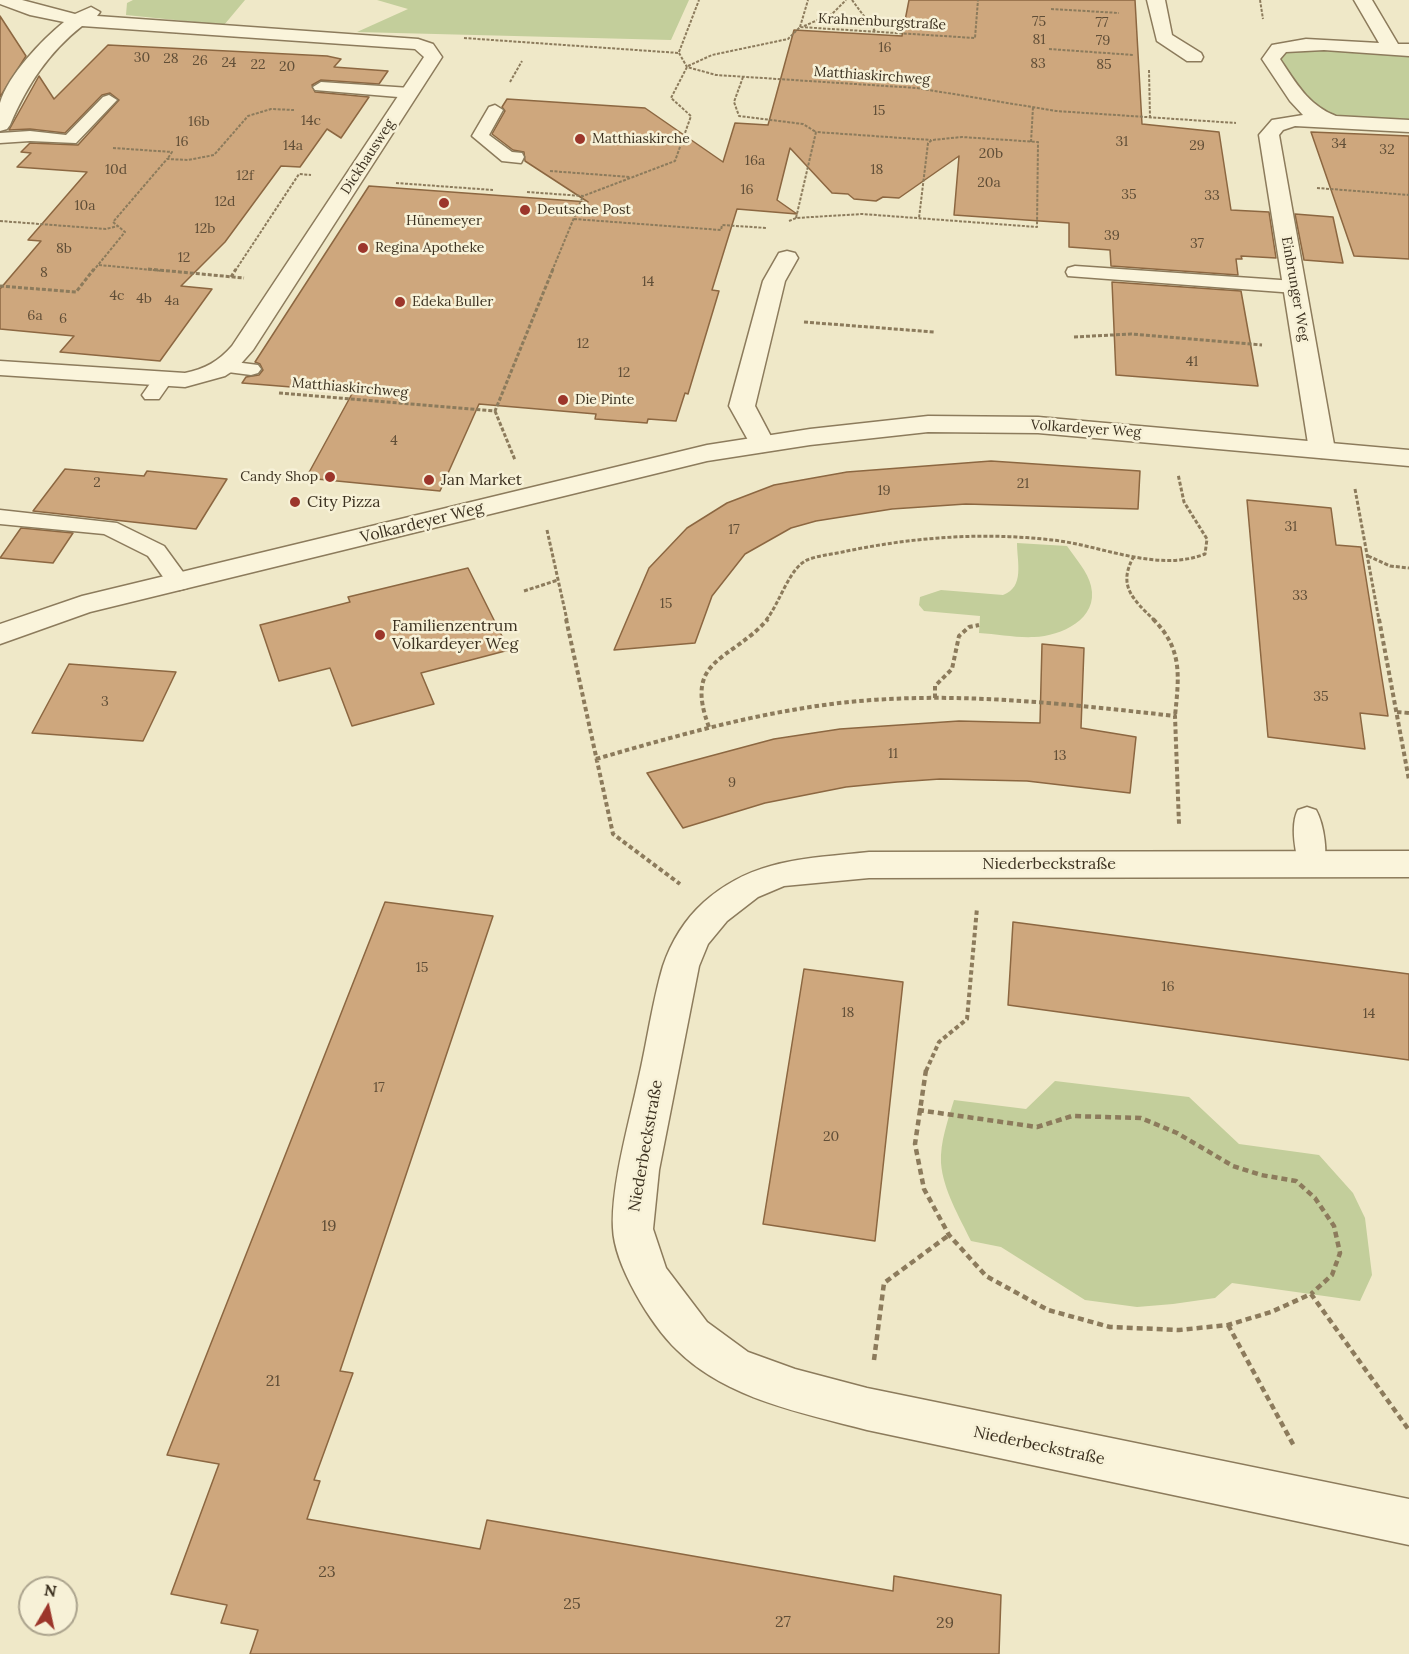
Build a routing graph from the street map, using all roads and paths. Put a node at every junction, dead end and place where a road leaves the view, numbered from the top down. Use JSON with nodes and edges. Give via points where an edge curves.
{"nodes":[{"id":1,"x":6,"y":0,"type":"edge"},
{"id":2,"x":699,"y":0,"type":"edge"},
{"id":3,"x":808,"y":0,"type":"edge"},
{"id":4,"x":846,"y":0,"type":"edge"},
{"id":5,"x":852,"y":0,"type":"edge"},
{"id":6,"x":978,"y":0,"type":"edge"},
{"id":7,"x":1260,"y":0,"type":"edge"},
{"id":8,"x":1363,"y":0,"type":"edge"},
{"id":9,"x":104,"y":5,"type":"dead end"},
{"id":10,"x":1157,"y":8,"type":"edge"},
{"id":11,"x":1051,"y":9,"type":"dead end"},
{"id":12,"x":78,"y":20,"type":"junction"},
{"id":13,"x":1264,"y":22,"type":"dead end"},
{"id":14,"x":800,"y":27,"type":"junction"},
{"id":15,"x":875,"y":32,"type":"junction"},
{"id":16,"x":418,"y":44,"type":"junction"},
{"id":17,"x":1049,"y":49,"type":"dead end"},
{"id":18,"x":1401,"y":50,"type":"edge"},
{"id":19,"x":679,"y":52,"type":"junction"},
{"id":20,"x":1194,"y":57,"type":"joint"},
{"id":21,"x":687,"y":67,"type":"junction"},
{"id":22,"x":742,"y":77,"type":"junction"},
{"id":23,"x":321,"y":87,"type":"dead end"},
{"id":24,"x":410,"y":93,"type":"junction"},
{"id":25,"x":109,"y":100,"type":"dead end"},
{"id":26,"x":1033,"y":107,"type":"junction"},
{"id":27,"x":300,"y":110,"type":"dead end"},
{"id":28,"x":495,"y":110,"type":"dead end"},
{"id":29,"x":1335,"y":122,"type":"junction"},
{"id":30,"x":0,"y":125,"type":"edge"},
{"id":31,"x":1409,"y":126,"type":"edge"},
{"id":32,"x":1272,"y":128,"type":"junction"},
{"id":33,"x":816,"y":132,"type":"junction"},
{"id":34,"x":0,"y":138,"type":"edge"},
{"id":35,"x":932,"y":140,"type":"junction"},
{"id":36,"x":1031,"y":142,"type":"junction"},
{"id":37,"x":514,"y":159,"type":"joint"},
{"id":38,"x":633,"y":177,"type":"junction"},
{"id":39,"x":353,"y":180,"type":"junction"},
{"id":40,"x":1277,"y":185,"type":"junction"},
{"id":41,"x":503,"y":190,"type":"dead end"},
{"id":42,"x":526,"y":192,"type":"dead end"},
{"id":43,"x":1409,"y":195,"type":"edge"},
{"id":44,"x":584,"y":196,"type":"junction"},
{"id":45,"x":796,"y":218,"type":"junction"},
{"id":46,"x":919,"y":218,"type":"junction"},
{"id":47,"x":574,"y":219,"type":"junction"},
{"id":48,"x":0,"y":220,"type":"edge"},
{"id":49,"x":118,"y":226,"type":"junction"},
{"id":50,"x":779,"y":229,"type":"junction"},
{"id":51,"x":787,"y":258,"type":"joint"},
{"id":52,"x":98,"y":265,"type":"junction"},
{"id":53,"x":1075,"y":272,"type":"dead end"},
{"id":54,"x":286,"y":282,"type":"junction"},
{"id":55,"x":0,"y":286,"type":"edge"},
{"id":56,"x":1295,"y":287,"type":"junction"},
{"id":57,"x":764,"y":319,"type":"junction"},
{"id":58,"x":934,"y":332,"type":"dead end"},
{"id":59,"x":1074,"y":337,"type":"dead end"},
{"id":60,"x":1305,"y":348,"type":"junction"},
{"id":61,"x":227,"y":367,"type":"junction"},
{"id":62,"x":0,"y":368,"type":"edge"},
{"id":63,"x":251,"y":369,"type":"dead end"},
{"id":64,"x":206,"y":375,"type":"junction"},
{"id":65,"x":495,"y":411,"type":"junction"},
{"id":66,"x":1176,"y":437,"type":"junction"},
{"id":67,"x":762,"y":444,"type":"junction"},
{"id":68,"x":1322,"y":450,"type":"junction"},
{"id":69,"x":1348,"y":453,"type":"junction"},
{"id":70,"x":1409,"y":458,"type":"edge"},
{"id":71,"x":530,"y":496,"type":"junction"},
{"id":72,"x":0,"y":517,"type":"edge"},
{"id":73,"x":1134,"y":556,"type":"junction"},
{"id":74,"x":1368,"y":556,"type":"junction"},
{"id":75,"x":1409,"y":568,"type":"edge"},
{"id":76,"x":558,"y":580,"type":"junction"},
{"id":77,"x":179,"y":583,"type":"junction"},
{"id":78,"x":524,"y":591,"type":"dead end"},
{"id":79,"x":82,"y":605,"type":"junction"},
{"id":80,"x":0,"y":609,"type":"edge"},
{"id":81,"x":980,"y":626,"type":"dead end"},
{"id":82,"x":0,"y":634,"type":"edge"},
{"id":83,"x":935,"y":698,"type":"junction"},
{"id":84,"x":1396,"y":712,"type":"junction"},
{"id":85,"x":1409,"y":713,"type":"edge"},
{"id":86,"x":1175,"y":716,"type":"junction"},
{"id":87,"x":709,"y":727,"type":"junction"},
{"id":88,"x":596,"y":759,"type":"junction"},
{"id":89,"x":1409,"y":780,"type":"edge"},
{"id":90,"x":1307,"y":817,"type":"dead end"},
{"id":91,"x":1312,"y":862,"type":"junction"},
{"id":92,"x":1190,"y":863,"type":"junction"},
{"id":93,"x":1409,"y":864,"type":"edge"},
{"id":94,"x":981,"y":865,"type":"junction"},
{"id":95,"x":716,"y":912,"type":"junction"},
{"id":96,"x":918,"y":1110,"type":"junction"},
{"id":97,"x":949,"y":1235,"type":"junction"},
{"id":98,"x":1311,"y":1294,"type":"junction"},
{"id":99,"x":1228,"y":1325,"type":"junction"},
{"id":100,"x":867,"y":1409,"type":"junction"},
{"id":101,"x":1409,"y":1430,"type":"edge"},
{"id":102,"x":1328,"y":1507,"type":"junction"},
{"id":103,"x":1409,"y":1522,"type":"edge"}],
"edges":[{"from":1,"to":12,"type":"street"},
{"from":2,"to":19,"type":"path"},
{"from":3,"to":14,"type":"path"},
{"from":4,"to":14,"type":"path","via":[[823,20]]},
{"from":5,"to":15,"type":"path"},
{"from":6,"to":15,"type":"path","name":"Krahnenburgstraße","via":[[975,38]]},
{"from":7,"to":13,"type":"path"},
{"from":8,"to":18,"type":"street"},
{"from":9,"to":12,"type":"street"},
{"from":10,"to":11,"type":"path"},
{"from":10,"to":20,"type":"street","via":[[1163,37]]},
{"from":12,"to":16,"type":"street"},
{"from":12,"to":30,"type":"street","via":[[34,62]]},
{"from":14,"to":15,"type":"path","name":"Krahnenburgstraße"},
{"from":14,"to":21,"type":"path","name":"Krahnenburgstraße","via":[[796,34],[781,42],[712,55]]},
{"from":16,"to":19,"type":"path","via":[[437,37]]},
{"from":16,"to":24,"type":"street","name":"Dickhausweg","via":[[433,57]]},
{"from":17,"to":20,"type":"path"},
{"from":18,"to":29,"type":"street","via":[[1300,46],[1275,52],[1271,59],[1306,109]]},
{"from":19,"to":21,"type":"path"},
{"from":21,"to":22,"type":"path","name":"Matthiaskirchweg"},
{"from":21,"to":38,"type":"path","via":[[671,98],[691,116],[675,161]]},
{"from":22,"to":26,"type":"path","name":"Matthiaskirchweg","via":[[917,88]]},
{"from":22,"to":33,"type":"path","via":[[733,105],[739,116],[803,124]]},
{"from":23,"to":24,"type":"lane"},
{"from":24,"to":39,"type":"street","name":"Dickhausweg"},
{"from":25,"to":34,"type":"lane","via":[[70,140]]},
{"from":26,"to":32,"type":"path","name":"Matthiaskirchweg"},
{"from":26,"to":36,"type":"path"},
{"from":27,"to":49,"type":"path","via":[[271,110],[248,116],[214,155],[167,159],[113,222]]},
{"from":28,"to":37,"type":"lane","via":[[480,136]]},
{"from":29,"to":31,"type":"street"},
{"from":29,"to":32,"type":"street","via":[[1295,120]]},
{"from":32,"to":40,"type":"street","name":"Einbrunger Weg","via":[[1269,135]]},
{"from":33,"to":35,"type":"path"},
{"from":33,"to":45,"type":"path"},
{"from":35,"to":36,"type":"path","via":[[952,136]]},
{"from":35,"to":46,"type":"path","via":[[928,143]]},
{"from":36,"to":46,"type":"path","via":[[1038,142],[1037,226]]},
{"from":37,"to":38,"type":"path","via":[[510,169]]},
{"from":38,"to":44,"type":"path"},
{"from":39,"to":41,"type":"path"},
{"from":39,"to":54,"type":"street","name":"Dickhausweg"},
{"from":40,"to":43,"type":"path"},
{"from":40,"to":56,"type":"street","name":"Einbrunger Weg"},
{"from":42,"to":44,"type":"path"},
{"from":44,"to":47,"type":"path"},
{"from":45,"to":46,"type":"path","via":[[843,213]]},
{"from":45,"to":50,"type":"path"},
{"from":47,"to":50,"type":"path","via":[[721,230],[722,225]]},
{"from":47,"to":65,"type":"path"},
{"from":48,"to":49,"type":"path","via":[[106,229]]},
{"from":49,"to":52,"type":"path","via":[[126,232]]},
{"from":50,"to":51,"type":"path","via":[[777,238]]},
{"from":51,"to":57,"type":"street","via":[[774,281]]},
{"from":52,"to":54,"type":"path"},
{"from":52,"to":55,"type":"path","via":[[76,292]]},
{"from":53,"to":56,"type":"lane"},
{"from":54,"to":61,"type":"street","name":"Dickhausweg"},
{"from":56,"to":60,"type":"street","name":"Einbrunger Weg"},
{"from":57,"to":58,"type":"path"},
{"from":57,"to":67,"type":"street","via":[[742,406]]},
{"from":59,"to":60,"type":"path","via":[[1131,334]]},
{"from":60,"to":68,"type":"street","name":"Einbrunger Weg"},
{"from":61,"to":63,"type":"lane"},
{"from":61,"to":64,"type":"street"},
{"from":62,"to":64,"type":"street","via":[[158,387]]},
{"from":64,"to":65,"type":"path","name":"Matthiaskirchweg","via":[[233,389]]},
{"from":65,"to":71,"type":"path"},
{"from":66,"to":67,"type":"street","name":"Volkardeyer Weg","via":[[1038,425],[928,424]]},
{"from":66,"to":68,"type":"street","name":"Volkardeyer Weg"},
{"from":66,"to":73,"type":"path","via":[[1180,492],[1203,526],[1209,545],[1205,554],[1190,560]]},
{"from":67,"to":71,"type":"street","name":"Volkardeyer Weg","via":[[707,453]]},
{"from":68,"to":69,"type":"street","name":"Volkardeyer Weg"},
{"from":69,"to":70,"type":"street","name":"Volkardeyer Weg"},
{"from":69,"to":74,"type":"path"},
{"from":71,"to":76,"type":"path","via":[[550,537]]},
{"from":71,"to":77,"type":"street","name":"Volkardeyer Weg"},
{"from":72,"to":77,"type":"lane","via":[[109,528],[156,551]]},
{"from":73,"to":86,"type":"path","via":[[1126,566],[1129,593],[1163,627],[1173,645],[1177,666]]},
{"from":73,"to":87,"type":"path","via":[[1053,540],[978,536],[896,541],[806,560],[795,569],[759,628],[705,674],[698,692],[699,707]]},
{"from":74,"to":75,"type":"path","via":[[1390,566]]},
{"from":74,"to":84,"type":"path"},
{"from":76,"to":78,"type":"path"},
{"from":76,"to":88,"type":"path"},
{"from":77,"to":79,"type":"street","name":"Volkardeyer Weg"},
{"from":79,"to":80,"type":"street","name":"Volkardeyer Weg"},
{"from":79,"to":82,"type":"street","name":"Volkardeyer Weg"},
{"from":81,"to":83,"type":"path","via":[[967,627],[958,636],[951,672],[935,686]]},
{"from":83,"to":86,"type":"path","via":[[986,697]]},
{"from":83,"to":87,"type":"path","via":[[841,704]]},
{"from":84,"to":85,"type":"path"},
{"from":84,"to":89,"type":"path"},
{"from":86,"to":92,"type":"path","via":[[1179,821]]},
{"from":87,"to":88,"type":"path"},
{"from":88,"to":95,"type":"path","via":[[613,834]]},
{"from":90,"to":91,"type":"lane"},
{"from":91,"to":92,"type":"street","name":"Niederbeckstraße"},
{"from":91,"to":93,"type":"street","name":"Niederbeckstraße"},
{"from":92,"to":94,"type":"street","name":"Niederbeckstraße"},
{"from":94,"to":95,"type":"street","name":"Niederbeckstraße","via":[[870,865],[780,874],[746,888]]},
{"from":94,"to":96,"type":"path","via":[[967,1019],[939,1042],[925,1073]]},
{"from":95,"to":100,"type":"street","name":"Niederbeckstraße","via":[[693,937],[681,966],[639,1170],[633,1228],[648,1278],[692,1336],[734,1367],[795,1390]]},
{"from":96,"to":97,"type":"path","via":[[915,1144],[924,1189]]},
{"from":96,"to":98,"type":"path","via":[[1037,1127],[1072,1116],[1142,1118],[1233,1166],[1296,1181],[1315,1198],[1334,1226],[1340,1253],[1332,1275]]},
{"from":97,"to":99,"type":"path","via":[[986,1276],[1048,1310],[1110,1328],[1179,1330]]},
{"from":97,"to":100,"type":"path","via":[[884,1283]]},
{"from":98,"to":99,"type":"path"},
{"from":98,"to":101,"type":"path"},
{"from":99,"to":102,"type":"path"},
{"from":100,"to":102,"type":"street","name":"Niederbeckstraße"},
{"from":102,"to":103,"type":"street","name":"Niederbeckstraße"}]}
